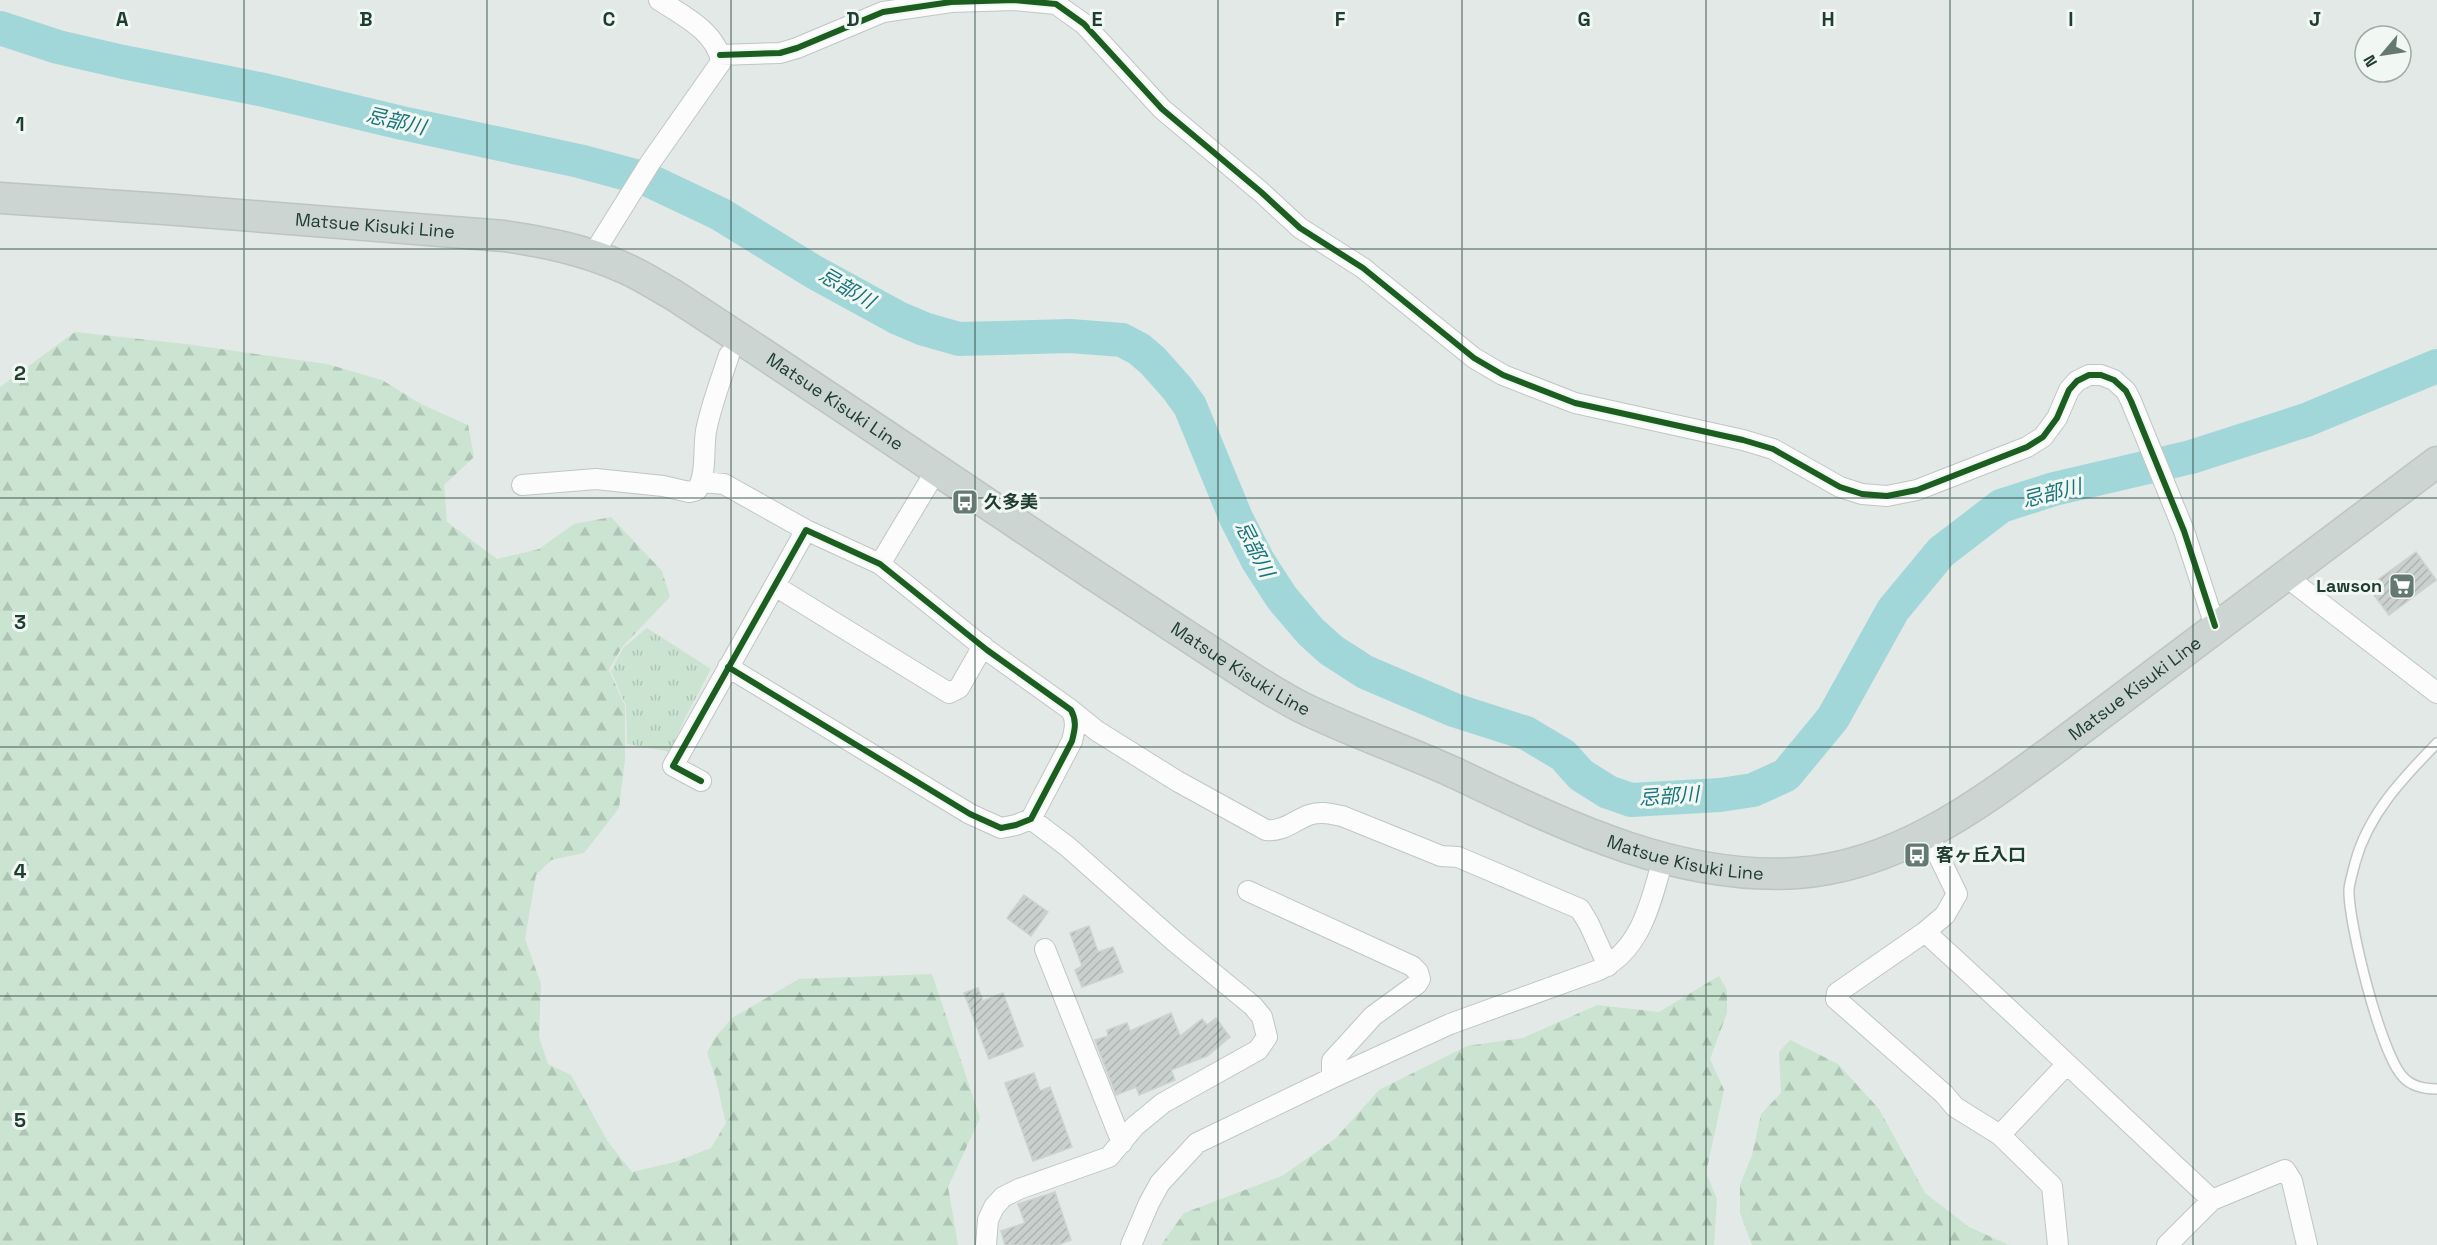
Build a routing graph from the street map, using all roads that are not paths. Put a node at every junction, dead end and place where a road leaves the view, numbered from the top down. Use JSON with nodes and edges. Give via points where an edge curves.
{"nodes":[{"id":1,"x":658,"y":0,"type":"edge"},
{"id":2,"x":720,"y":55,"type":"junction"},
{"id":3,"x":0,"y":198,"type":"edge"},
{"id":4,"x":592,"y":255,"type":"junction"},
{"id":5,"x":729,"y":355,"type":"dead end"},
{"id":6,"x":2437,"y":462,"type":"edge"},
{"id":7,"x":937,"y":470,"type":"junction"},
{"id":8,"x":702,"y":482,"type":"junction"},
{"id":9,"x":522,"y":485,"type":"dead end"},
{"id":10,"x":806,"y":530,"type":"junction"},
{"id":11,"x":880,"y":564,"type":"junction"},
{"id":12,"x":2284,"y":575,"type":"junction"},
{"id":13,"x":775,"y":586,"type":"junction"},
{"id":14,"x":2215,"y":626,"type":"junction"},
{"id":15,"x":983,"y":646,"type":"junction"},
{"id":16,"x":728,"y":667,"type":"junction"},
{"id":17,"x":2437,"y":693,"type":"edge"},
{"id":18,"x":1071,"y":710,"type":"junction"},
{"id":19,"x":2437,"y":743,"type":"edge"},
{"id":20,"x":701,"y":781,"type":"dead end"},
{"id":21,"x":1031,"y":819,"type":"junction"},
{"id":22,"x":1929,"y":834,"type":"junction"},
{"id":23,"x":1664,"y":860,"type":"junction"},
{"id":24,"x":1248,"y":891,"type":"dead end"},
{"id":25,"x":1925,"y":932,"type":"junction"},
{"id":26,"x":1045,"y":949,"type":"dead end"},
{"id":27,"x":1608,"y":966,"type":"junction"},
{"id":28,"x":2066,"y":1065,"type":"junction"},
{"id":29,"x":1332,"y":1078,"type":"junction"},
{"id":30,"x":2437,"y":1089,"type":"edge"},
{"id":31,"x":2000,"y":1134,"type":"junction"},
{"id":32,"x":1122,"y":1143,"type":"junction"},
{"id":33,"x":2212,"y":1200,"type":"junction"},
{"id":34,"x":986,"y":1245,"type":"edge"},
{"id":35,"x":1131,"y":1245,"type":"edge"},
{"id":36,"x":2058,"y":1245,"type":"edge"},
{"id":37,"x":2167,"y":1245,"type":"edge"},
{"id":38,"x":2307,"y":1245,"type":"edge"}],
"edges":[{"from":1,"to":2,"type":"street","via":[[710,37]]},
{"from":2,"to":4,"type":"street","via":[[721,62],[711,78],[650,163]]},
{"from":2,"to":14,"type":"street","via":[[780,53],[883,12],[951,2],[1014,0],[1056,4],[1084,24],[1162,109],[1300,228],[1364,268],[1474,358],[1503,375],[1575,403],[1773,449],[1840,487],[1862,494],[1887,496],[1917,490],[2027,447],[2043,436],[2057,418],[2069,390],[2078,381],[2089,375],[2101,375],[2120,384],[2131,401],[2184,531]]},
{"from":3,"to":4,"type":"main road","name":"Matsue Kisuki Line","via":[[504,236],[542,241]]},
{"from":4,"to":7,"type":"main road","name":"Matsue Kisuki Line","via":[[672,294]]},
{"from":5,"to":8,"type":"street","via":[[706,430]]},
{"from":6,"to":12,"type":"main road","name":"Matsue Kisuki Line"},
{"from":7,"to":11,"type":"street"},
{"from":7,"to":23,"type":"main road","name":"Matsue Kisuki Line","via":[[1303,708],[1518,803]]},
{"from":8,"to":9,"type":"street","via":[[697,490],[689,492],[596,479]]},
{"from":8,"to":10,"type":"street","via":[[724,484]]},
{"from":10,"to":11,"type":"street"},
{"from":10,"to":13,"type":"street"},
{"from":11,"to":15,"type":"street"},
{"from":12,"to":14,"type":"main road","name":"Matsue Kisuki Line"},
{"from":12,"to":17,"type":"street"},
{"from":13,"to":15,"type":"street","via":[[949,693],[959,688]]},
{"from":13,"to":16,"type":"street"},
{"from":14,"to":22,"type":"main road","name":"Matsue Kisuki Line","via":[[2004,786]]},
{"from":15,"to":18,"type":"street"},
{"from":16,"to":20,"type":"street","via":[[673,766]]},
{"from":16,"to":21,"type":"street","via":[[984,822],[1001,828]]},
{"from":18,"to":21,"type":"street","via":[[1076,718],[1072,741]]},
{"from":18,"to":27,"type":"street","via":[[1160,771],[1266,830],[1276,831],[1311,814],[1342,816],[1441,856],[1458,857],[1580,909]]},
{"from":19,"to":30,"type":"lane","via":[[2381,806],[2369,826],[2349,889],[2351,915],[2374,1011],[2394,1065],[2404,1079],[2417,1087]]},
{"from":21,"to":32,"type":"street","via":[[1252,1006],[1267,1029],[1267,1037],[1258,1050],[1162,1102]]},
{"from":22,"to":23,"type":"main road","name":"Matsue Kisuki Line","via":[[1847,865],[1800,873],[1719,871]]},
{"from":22,"to":25,"type":"street","via":[[1957,894],[1945,915]]},
{"from":23,"to":27,"type":"street","via":[[1643,923],[1624,953]]},
{"from":24,"to":29,"type":"street","via":[[1418,972],[1418,984],[1373,1016],[1332,1061]]},
{"from":25,"to":28,"type":"street"},
{"from":25,"to":31,"type":"street","via":[[1837,993],[1836,999],[1955,1107]]},
{"from":26,"to":32,"type":"street"},
{"from":27,"to":29,"type":"street","via":[[1450,1024]]},
{"from":28,"to":31,"type":"street"},
{"from":28,"to":33,"type":"street"},
{"from":29,"to":35,"type":"street","via":[[1197,1143],[1160,1183]]},
{"from":31,"to":36,"type":"street","via":[[2052,1186]]},
{"from":32,"to":34,"type":"street","via":[[1101,1161],[1003,1197],[988,1220]]},
{"from":33,"to":37,"type":"street"},
{"from":33,"to":38,"type":"street","via":[[2285,1170],[2292,1181]]}]}
